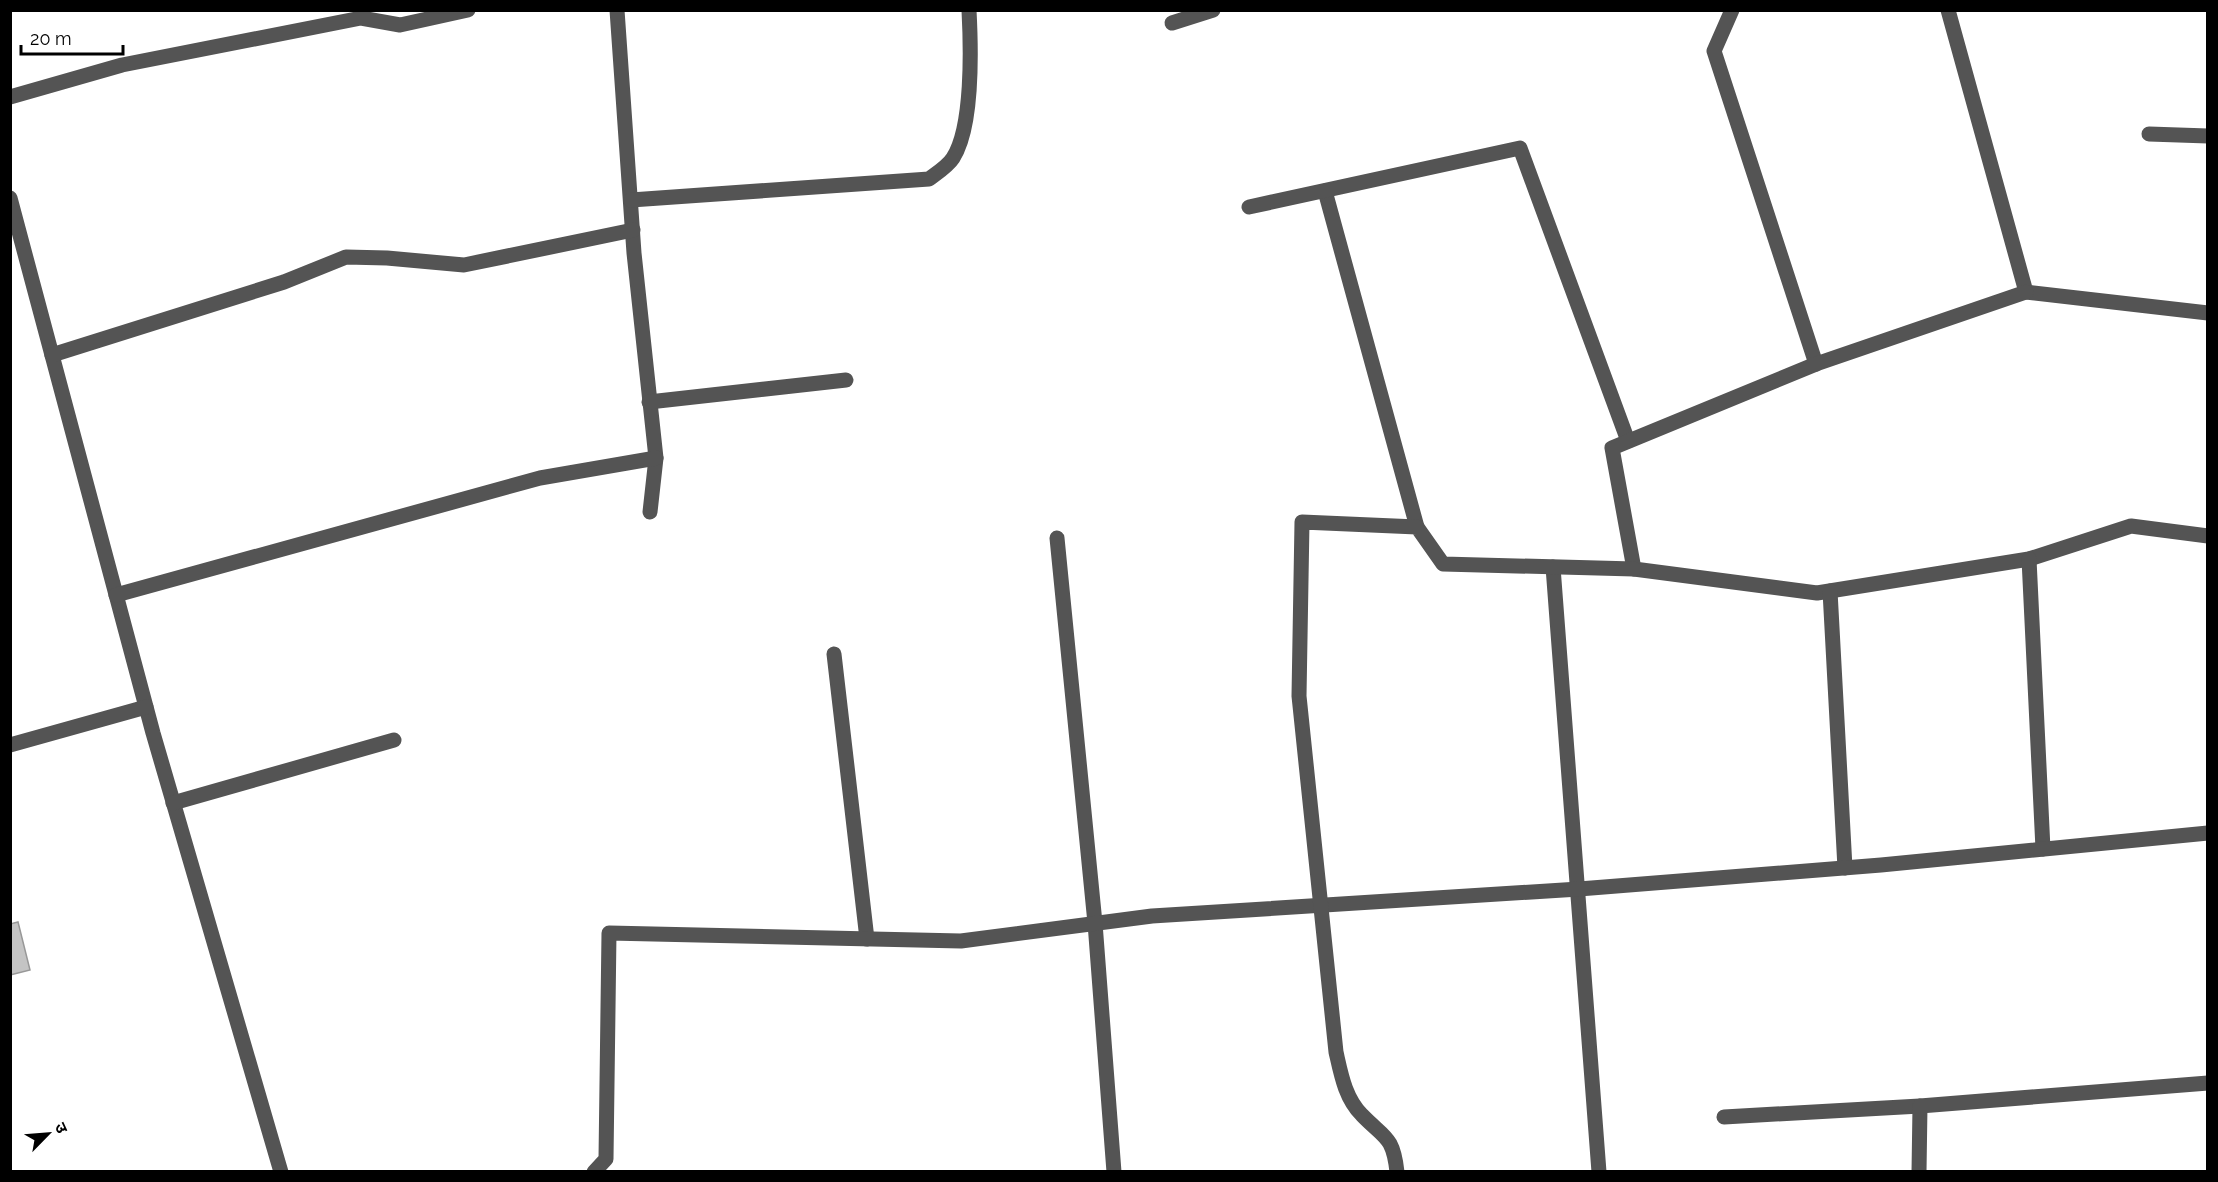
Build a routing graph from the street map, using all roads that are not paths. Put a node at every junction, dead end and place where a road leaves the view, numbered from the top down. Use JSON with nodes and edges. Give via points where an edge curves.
{"nodes":[{"id":1,"x":468,"y":10,"type":"edge"},
{"id":2,"x":617,"y":10,"type":"edge"},
{"id":3,"x":969,"y":10,"type":"edge"},
{"id":4,"x":1213,"y":10,"type":"edge"},
{"id":5,"x":1732,"y":10,"type":"edge"},
{"id":6,"x":1948,"y":10,"type":"edge"},
{"id":7,"x":380,"y":16,"type":"edge"},
{"id":8,"x":1172,"y":22,"type":"dead end"},
{"id":9,"x":10,"y":98,"type":"edge"},
{"id":10,"x":2149,"y":134,"type":"dead end"},
{"id":11,"x":2208,"y":136,"type":"edge"},
{"id":12,"x":1325,"y":191,"type":"junction"},
{"id":13,"x":10,"y":198,"type":"edge"},
{"id":14,"x":631,"y":200,"type":"junction"},
{"id":15,"x":1249,"y":207,"type":"dead end"},
{"id":16,"x":633,"y":230,"type":"junction"},
{"id":17,"x":2026,"y":292,"type":"junction"},
{"id":18,"x":2208,"y":313,"type":"edge"},
{"id":19,"x":52,"y":355,"type":"junction"},
{"id":20,"x":1816,"y":364,"type":"junction"},
{"id":21,"x":846,"y":380,"type":"dead end"},
{"id":22,"x":649,"y":402,"type":"junction"},
{"id":23,"x":1628,"y":441,"type":"junction"},
{"id":24,"x":656,"y":458,"type":"junction"},
{"id":25,"x":650,"y":512,"type":"dead end"},
{"id":26,"x":1417,"y":527,"type":"junction"},
{"id":27,"x":2208,"y":536,"type":"edge"},
{"id":28,"x":1057,"y":538,"type":"dead end"},
{"id":29,"x":2029,"y":559,"type":"junction"},
{"id":30,"x":1553,"y":567,"type":"junction"},
{"id":31,"x":1634,"y":569,"type":"junction"},
{"id":32,"x":1830,"y":591,"type":"junction"},
{"id":33,"x":116,"y":595,"type":"junction"},
{"id":34,"x":834,"y":654,"type":"dead end"},
{"id":35,"x":146,"y":707,"type":"junction"},
{"id":36,"x":394,"y":740,"type":"dead end"},
{"id":37,"x":10,"y":745,"type":"edge"},
{"id":38,"x":173,"y":802,"type":"junction"},
{"id":39,"x":2208,"y":833,"type":"edge"},
{"id":40,"x":2043,"y":849,"type":"junction"},
{"id":41,"x":1845,"y":867,"type":"junction"},
{"id":42,"x":1579,"y":889,"type":"junction"},
{"id":43,"x":1321,"y":905,"type":"junction"},
{"id":44,"x":1095,"y":923,"type":"junction"},
{"id":45,"x":867,"y":939,"type":"junction"},
{"id":46,"x":2208,"y":1083,"type":"edge"},
{"id":47,"x":1920,"y":1106,"type":"junction"},
{"id":48,"x":1724,"y":1117,"type":"dead end"},
{"id":49,"x":281,"y":1172,"type":"edge"},
{"id":50,"x":594,"y":1172,"type":"edge"},
{"id":51,"x":1114,"y":1172,"type":"edge"},
{"id":52,"x":1397,"y":1172,"type":"edge"},
{"id":53,"x":1599,"y":1172,"type":"edge"},
{"id":54,"x":1919,"y":1172,"type":"edge"}],
"edges":[{"from":1,"to":7,"type":"street","via":[[400,25]]},
{"from":2,"to":14,"type":"street"},
{"from":3,"to":14,"type":"street","via":[[965,134],[953,159],[929,179]]},
{"from":4,"to":8,"type":"street"},
{"from":5,"to":20,"type":"street","via":[[1714,51]]},
{"from":6,"to":17,"type":"street"},
{"from":7,"to":9,"type":"street","via":[[122,65]]},
{"from":10,"to":11,"type":"street"},
{"from":12,"to":15,"type":"street"},
{"from":12,"to":23,"type":"street","via":[[1521,148]]},
{"from":12,"to":26,"type":"street"},
{"from":13,"to":19,"type":"street"},
{"from":14,"to":16,"type":"street"},
{"from":16,"to":19,"type":"street","via":[[464,265],[346,257],[284,282]]},
{"from":16,"to":22,"type":"street"},
{"from":17,"to":18,"type":"street"},
{"from":17,"to":20,"type":"street"},
{"from":19,"to":33,"type":"street"},
{"from":20,"to":23,"type":"street"},
{"from":21,"to":22,"type":"street"},
{"from":22,"to":24,"type":"street"},
{"from":23,"to":31,"type":"street","via":[[1612,448]]},
{"from":24,"to":25,"type":"street"},
{"from":24,"to":33,"type":"street","via":[[540,478]]},
{"from":26,"to":30,"type":"street","via":[[1443,564]]},
{"from":26,"to":43,"type":"street","via":[[1302,522],[1299,696]]},
{"from":27,"to":29,"type":"street","via":[[2131,526]]},
{"from":28,"to":44,"type":"street"},
{"from":29,"to":32,"type":"street"},
{"from":29,"to":40,"type":"street"},
{"from":30,"to":31,"type":"street"},
{"from":30,"to":42,"type":"street"},
{"from":31,"to":32,"type":"street","via":[[1817,593]]},
{"from":32,"to":41,"type":"street"},
{"from":33,"to":35,"type":"street"},
{"from":34,"to":45,"type":"street"},
{"from":35,"to":37,"type":"street"},
{"from":35,"to":38,"type":"street"},
{"from":36,"to":38,"type":"street"},
{"from":38,"to":49,"type":"street"},
{"from":39,"to":40,"type":"street"},
{"from":40,"to":41,"type":"street"},
{"from":41,"to":42,"type":"street"},
{"from":42,"to":43,"type":"street"},
{"from":42,"to":53,"type":"street"},
{"from":43,"to":44,"type":"street"},
{"from":43,"to":52,"type":"street","via":[[1343,1085],[1361,1114],[1384,1133],[1395,1155]]},
{"from":44,"to":45,"type":"street","via":[[961,941]]},
{"from":44,"to":51,"type":"street"},
{"from":45,"to":50,"type":"street","via":[[609,933],[606,1159]]},
{"from":46,"to":47,"type":"street"},
{"from":47,"to":48,"type":"street"},
{"from":47,"to":54,"type":"street"}]}
